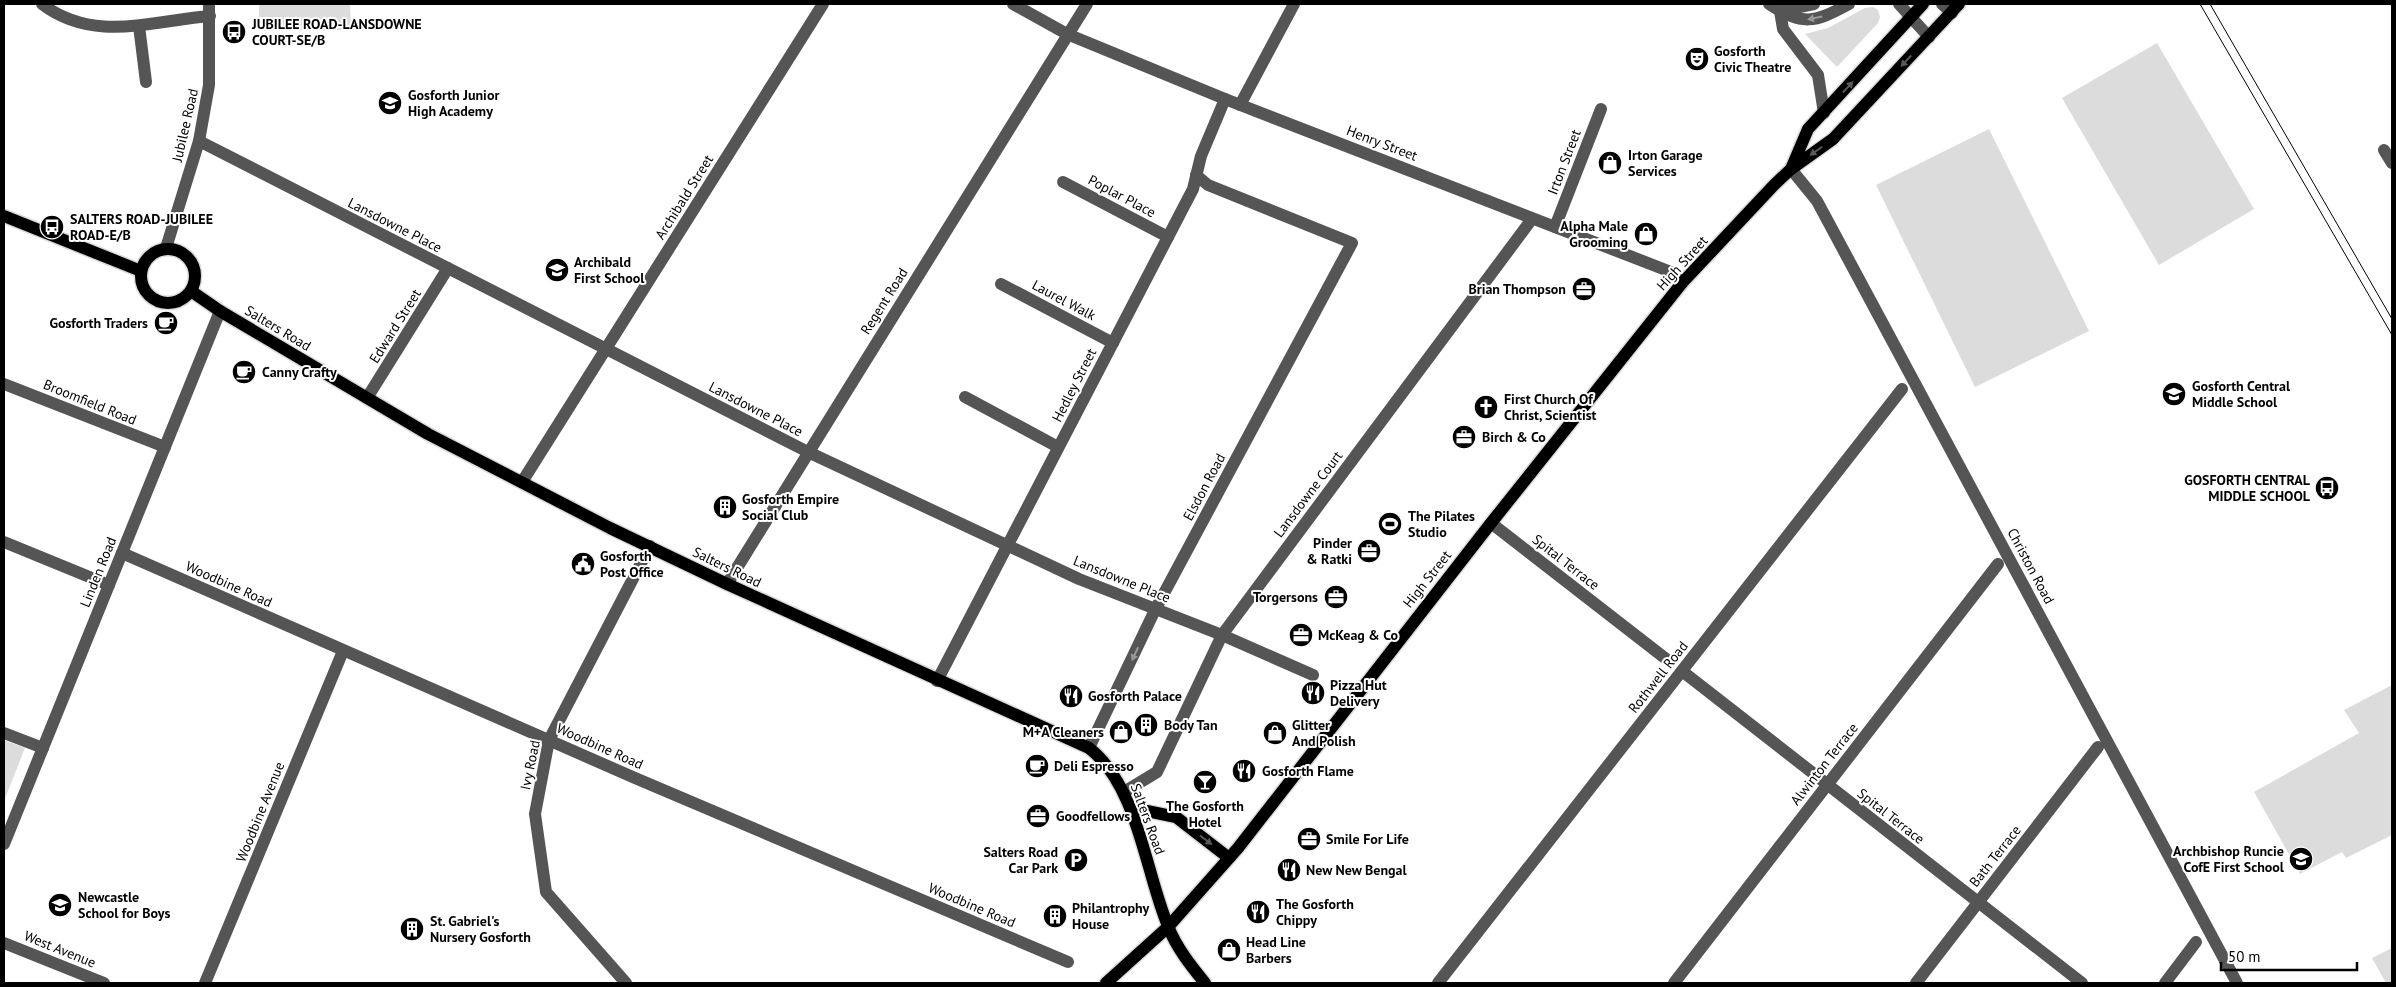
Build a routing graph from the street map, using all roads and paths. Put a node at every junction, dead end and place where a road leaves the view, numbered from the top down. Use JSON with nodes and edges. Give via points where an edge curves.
{"nodes":[{"id":1,"x":42,"y":4,"type":"edge"},
{"id":2,"x":824,"y":4,"type":"edge"},
{"id":3,"x":1013,"y":4,"type":"edge"},
{"id":4,"x":1087,"y":4,"type":"edge"},
{"id":5,"x":1294,"y":4,"type":"edge"},
{"id":6,"x":1814,"y":4,"type":"edge"},
{"id":7,"x":1849,"y":4,"type":"edge"},
{"id":8,"x":1900,"y":4,"type":"edge"},
{"id":9,"x":1923,"y":4,"type":"edge"},
{"id":10,"x":1775,"y":7,"type":"edge"},
{"id":11,"x":1951,"y":7,"type":"edge"},
{"id":12,"x":210,"y":10,"type":"edge"},
{"id":13,"x":1911,"y":18,"type":"junction"},
{"id":14,"x":139,"y":26,"type":"junction"},
{"id":15,"x":1067,"y":34,"type":"junction"},
{"id":16,"x":1930,"y":36,"type":"junction"},
{"id":17,"x":146,"y":82,"type":"dead end"},
{"id":18,"x":1225,"y":99,"type":"junction"},
{"id":19,"x":1240,"y":105,"type":"junction"},
{"id":20,"x":1601,"y":108,"type":"dead end"},
{"id":21,"x":1824,"y":113,"type":"junction"},
{"id":22,"x":199,"y":141,"type":"junction"},
{"id":23,"x":2384,"y":150,"type":"dead end"},
{"id":24,"x":2392,"y":163,"type":"edge"},
{"id":25,"x":1791,"y":169,"type":"junction"},
{"id":26,"x":1196,"y":175,"type":"junction"},
{"id":27,"x":1063,"y":182,"type":"dead end"},
{"id":28,"x":4,"y":216,"type":"edge"},
{"id":29,"x":1532,"y":218,"type":"junction"},
{"id":30,"x":1555,"y":227,"type":"junction"},
{"id":31,"x":1168,"y":237,"type":"junction"},
{"id":32,"x":166,"y":248,"type":"junction"},
{"id":33,"x":448,"y":268,"type":"junction"},
{"id":34,"x":141,"y":270,"type":"junction"},
{"id":35,"x":1682,"y":283,"type":"junction"},
{"id":36,"x":1001,"y":284,"type":"dead end"},
{"id":37,"x":191,"y":291,"type":"junction"},
{"id":38,"x":220,"y":311,"type":"junction"},
{"id":39,"x":1113,"y":343,"type":"junction"},
{"id":40,"x":605,"y":350,"type":"junction"},
{"id":41,"x":4,"y":384,"type":"edge"},
{"id":42,"x":1902,"y":389,"type":"dead end"},
{"id":43,"x":965,"y":397,"type":"dead end"},
{"id":44,"x":367,"y":398,"type":"junction"},
{"id":45,"x":165,"y":447,"type":"junction"},
{"id":46,"x":1058,"y":447,"type":"junction"},
{"id":47,"x":808,"y":452,"type":"junction"},
{"id":48,"x":522,"y":482,"type":"junction"},
{"id":49,"x":1491,"y":523,"type":"junction"},
{"id":50,"x":4,"y":542,"type":"edge"},
{"id":51,"x":650,"y":546,"type":"junction"},
{"id":52,"x":1007,"y":546,"type":"junction"},
{"id":53,"x":122,"y":553,"type":"junction"},
{"id":54,"x":1998,"y":564,"type":"dead end"},
{"id":55,"x":109,"y":584,"type":"junction"},
{"id":56,"x":726,"y":584,"type":"junction"},
{"id":57,"x":1155,"y":610,"type":"junction"},
{"id":58,"x":1222,"y":635,"type":"junction"},
{"id":59,"x":343,"y":651,"type":"junction"},
{"id":60,"x":1670,"y":662,"type":"dead end"},
{"id":61,"x":1682,"y":671,"type":"junction"},
{"id":62,"x":1313,"y":675,"type":"dead end"},
{"id":63,"x":937,"y":681,"type":"junction"},
{"id":64,"x":4,"y":733,"type":"edge"},
{"id":65,"x":550,"y":740,"type":"junction"},
{"id":66,"x":2098,"y":747,"type":"dead end"},
{"id":67,"x":42,"y":748,"type":"junction"},
{"id":68,"x":1089,"y":748,"type":"junction"},
{"id":69,"x":1827,"y":785,"type":"junction"},
{"id":70,"x":1124,"y":792,"type":"junction"},
{"id":71,"x":1131,"y":813,"type":"junction"},
{"id":72,"x":4,"y":844,"type":"edge"},
{"id":73,"x":1229,"y":858,"type":"junction"},
{"id":74,"x":1978,"y":902,"type":"junction"},
{"id":75,"x":1168,"y":927,"type":"junction"},
{"id":76,"x":4,"y":942,"type":"edge"},
{"id":77,"x":2196,"y":942,"type":"dead end"},
{"id":78,"x":1068,"y":962,"type":"dead end"},
{"id":79,"x":104,"y":983,"type":"edge"},
{"id":80,"x":205,"y":983,"type":"edge"},
{"id":81,"x":626,"y":983,"type":"edge"},
{"id":82,"x":1106,"y":983,"type":"edge"},
{"id":83,"x":1205,"y":983,"type":"edge"},
{"id":84,"x":1438,"y":983,"type":"edge"},
{"id":85,"x":1674,"y":983,"type":"edge"},
{"id":86,"x":1916,"y":983,"type":"edge"},
{"id":87,"x":2082,"y":983,"type":"edge"},
{"id":88,"x":2165,"y":983,"type":"edge"},
{"id":89,"x":2237,"y":983,"type":"edge"}],
"edges":[{"from":1,"to":14,"type":"street","via":[[59,17],[94,27]]},
{"from":2,"to":40,"type":"street","name":"Archibald Street"},
{"from":3,"to":15,"type":"street","name":"Henry Street"},
{"from":4,"to":15,"type":"street","name":"Regent Road"},
{"from":5,"to":19,"type":"street"},
{"from":6,"to":10,"type":"street"},
{"from":7,"to":10,"type":"street","one_way":true,"via":[[1811,20],[1800,20]]},
{"from":8,"to":13,"type":"street"},
{"from":9,"to":13,"type":"main road","name":"High Street"},
{"from":10,"to":21,"type":"street","via":[[1783,28],[1818,75]]},
{"from":11,"to":16,"type":"main road","name":"High Street"},
{"from":12,"to":14,"type":"street"},
{"from":12,"to":22,"type":"street","name":"Jubilee Road","via":[[209,85]]},
{"from":13,"to":16,"type":"street"},
{"from":21,"to":13,"type":"main road","name":"High Street","one_way":true},
{"from":14,"to":17,"type":"street"},
{"from":15,"to":18,"type":"street","name":"Henry Street"},
{"from":15,"to":47,"type":"street","name":"Regent Road"},
{"from":16,"to":25,"type":"main road","name":"High Street","one_way":true,"via":[[1832,139]]},
{"from":18,"to":19,"type":"street","name":"Henry Street"},
{"from":18,"to":26,"type":"street","name":"Hedley Street"},
{"from":19,"to":29,"type":"street","name":"Henry Street"},
{"from":20,"to":30,"type":"street","name":"Irton Street"},
{"from":21,"to":25,"type":"main road","name":"High Street","via":[[1808,129]]},
{"from":22,"to":32,"type":"street","name":"Jubilee Road"},
{"from":22,"to":33,"type":"street","name":"Lansdowne Place"},
{"from":23,"to":24,"type":"street"},
{"from":25,"to":35,"type":"main road","name":"High Street"},
{"from":25,"to":89,"type":"street","name":"Christon Road","via":[[1817,201]]},
{"from":26,"to":31,"type":"street","name":"Hedley Street","via":[[1193,188]]},
{"from":26,"to":57,"type":"street","name":"Elsdon Road","via":[[1208,185],[1352,244]]},
{"from":27,"to":31,"type":"street","name":"Poplar Place"},
{"from":28,"to":34,"type":"main road"},
{"from":29,"to":30,"type":"street","name":"Henry Street"},
{"from":29,"to":58,"type":"street","name":"Lansdowne Court"},
{"from":30,"to":35,"type":"street","name":"Henry Street","via":[[1671,272]]},
{"from":31,"to":39,"type":"street","name":"Hedley Street"},
{"from":32,"to":34,"type":"main road","via":[[152,254]]},
{"from":32,"to":37,"type":"main road","via":[[175,249],[191,260],[196,277]]},
{"from":33,"to":40,"type":"street","name":"Lansdowne Place"},
{"from":33,"to":44,"type":"street","name":"Edward Street"},
{"from":34,"to":37,"type":"main road","via":[[145,291],[156,300],[175,302]]},
{"from":35,"to":49,"type":"main road","name":"High Street"},
{"from":36,"to":39,"type":"street","name":"Laurel Walk"},
{"from":37,"to":38,"type":"main road","name":"Salters Road"},
{"from":38,"to":44,"type":"main road","name":"Salters Road"},
{"from":38,"to":45,"type":"street","name":"Linden Road"},
{"from":39,"to":46,"type":"street","name":"Hedley Street"},
{"from":40,"to":47,"type":"street","name":"Lansdowne Place"},
{"from":40,"to":48,"type":"street","name":"Archibald Street"},
{"from":41,"to":45,"type":"street","name":"Broomfield Road"},
{"from":42,"to":61,"type":"street","name":"Rothwell Road"},
{"from":43,"to":46,"type":"street"},
{"from":44,"to":48,"type":"main road","name":"Salters Road","via":[[428,434]]},
{"from":45,"to":53,"type":"street","name":"Linden Road"},
{"from":46,"to":52,"type":"street","name":"Hedley Street"},
{"from":47,"to":52,"type":"street","name":"Lansdowne Place"},
{"from":47,"to":56,"type":"street","name":"Regent Road"},
{"from":48,"to":51,"type":"main road","name":"Salters Road"},
{"from":49,"to":60,"type":"street","name":"Spital Terrace"},
{"from":49,"to":73,"type":"main road","name":"High Street"},
{"from":50,"to":55,"type":"street"},
{"from":51,"to":56,"type":"main road","name":"Salters Road"},
{"from":51,"to":65,"type":"street","name":"Ivy Road"},
{"from":52,"to":57,"type":"street","name":"Lansdowne Place"},
{"from":52,"to":63,"type":"street","name":"Hedley Street"},
{"from":53,"to":55,"type":"street","name":"Linden Road"},
{"from":53,"to":59,"type":"street","name":"Woodbine Road"},
{"from":54,"to":69,"type":"street","name":"Alwinton Terrace"},
{"from":55,"to":67,"type":"street","name":"Linden Road"},
{"from":56,"to":63,"type":"main road","name":"Salters Road"},
{"from":57,"to":58,"type":"street","name":"Lansdowne Place"},
{"from":57,"to":68,"type":"street","name":"Elsdon Road","one_way":true},
{"from":58,"to":62,"type":"street","name":"Lansdowne Place"},
{"from":58,"to":70,"type":"street","name":"Lansdowne Court","via":[[1157,772]]},
{"from":59,"to":65,"type":"street","name":"Woodbine Road"},
{"from":59,"to":80,"type":"street","name":"Woodbine Avenue"},
{"from":61,"to":69,"type":"street","name":"Spital Terrace"},
{"from":61,"to":84,"type":"street","name":"Rothwell Road"},
{"from":63,"to":68,"type":"main road","name":"Salters Road"},
{"from":64,"to":67,"type":"street"},
{"from":65,"to":78,"type":"street","name":"Woodbine Road"},
{"from":65,"to":81,"type":"street","name":"Ivy Road","via":[[535,814],[546,892]]},
{"from":66,"to":74,"type":"street","name":"Bath Terrace"},
{"from":67,"to":72,"type":"street","name":"Linden Road"},
{"from":68,"to":70,"type":"main road","name":"Salters Road","via":[[1105,762]]},
{"from":69,"to":74,"type":"street","name":"Spital Terrace"},
{"from":69,"to":85,"type":"street","name":"Alwinton Terrace"},
{"from":70,"to":71,"type":"main road","name":"Salters Road"},
{"from":71,"to":73,"type":"main road","one_way":true,"via":[[1147,811],[1176,817]]},
{"from":71,"to":75,"type":"main road","name":"Salters Road"},
{"from":73,"to":75,"type":"main road","name":"High Street"},
{"from":74,"to":86,"type":"street","name":"Bath Terrace"},
{"from":74,"to":87,"type":"street","name":"Spital Terrace"},
{"from":75,"to":82,"type":"main road","name":"High Street"},
{"from":75,"to":83,"type":"main road","name":"Salters Road","via":[[1186,960]]},
{"from":76,"to":79,"type":"street","name":"West Avenue"},
{"from":77,"to":88,"type":"street"}]}
